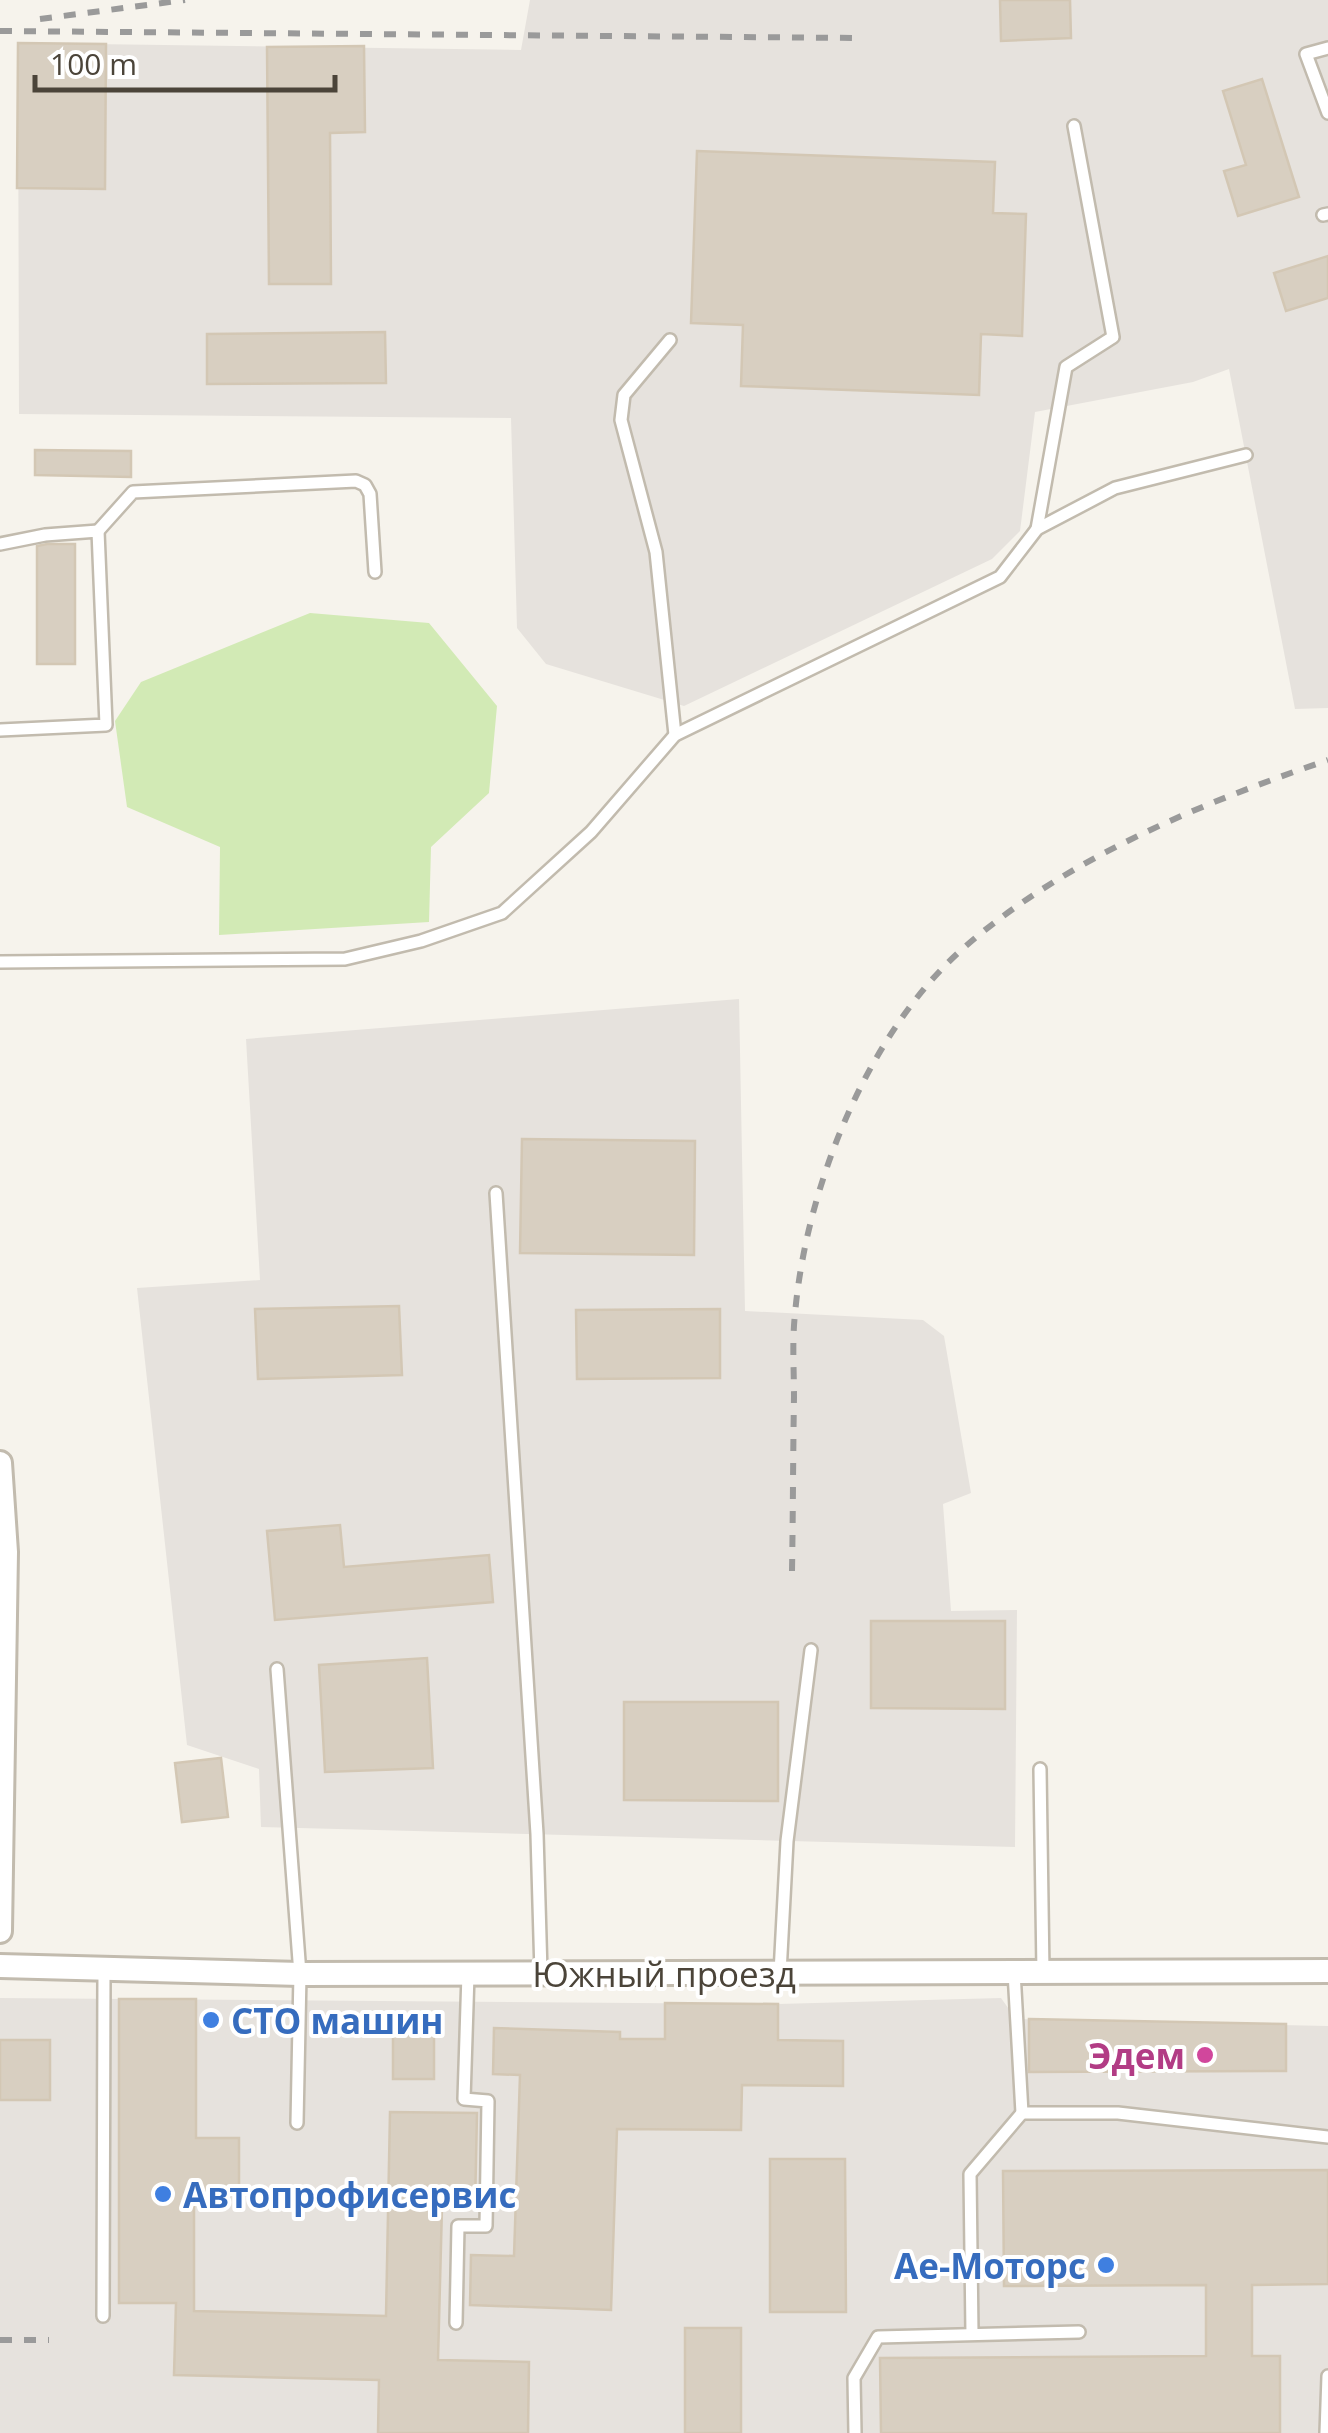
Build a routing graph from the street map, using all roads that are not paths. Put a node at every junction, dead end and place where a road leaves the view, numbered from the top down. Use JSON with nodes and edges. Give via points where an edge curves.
{"nodes":[{"id":1,"x":1328,"y":48,"type":"edge"},
{"id":2,"x":1328,"y":114,"type":"edge"},
{"id":3,"x":1074,"y":126,"type":"dead end"},
{"id":4,"x":670,"y":340,"type":"dead end"},
{"id":5,"x":1246,"y":454,"type":"dead end"},
{"id":6,"x":1037,"y":530,"type":"junction"},
{"id":7,"x":98,"y":532,"type":"junction"},
{"id":8,"x":0,"y":544,"type":"edge"},
{"id":9,"x":375,"y":572,"type":"dead end"},
{"id":10,"x":0,"y":730,"type":"edge"},
{"id":11,"x":676,"y":735,"type":"junction"},
{"id":12,"x":0,"y":962,"type":"edge"},
{"id":13,"x":496,"y":1192,"type":"dead end"},
{"id":14,"x":0,"y":1463,"type":"edge"},
{"id":15,"x":3,"y":1553,"type":"edge"},
{"id":16,"x":811,"y":1650,"type":"dead end"},
{"id":17,"x":277,"y":1668,"type":"dead end"},
{"id":18,"x":1040,"y":1770,"type":"dead end"},
{"id":19,"x":0,"y":1931,"type":"edge"},
{"id":20,"x":0,"y":1966,"type":"edge"},
{"id":21,"x":104,"y":1968,"type":"junction"},
{"id":22,"x":1328,"y":1971,"type":"edge"},
{"id":23,"x":780,"y":1972,"type":"junction"},
{"id":24,"x":1014,"y":1972,"type":"junction"},
{"id":25,"x":1042,"y":1972,"type":"junction"},
{"id":26,"x":300,"y":1974,"type":"junction"},
{"id":27,"x":468,"y":1974,"type":"junction"},
{"id":28,"x":541,"y":1974,"type":"junction"},
{"id":29,"x":1022,"y":2113,"type":"junction"},
{"id":30,"x":297,"y":2123,"type":"dead end"},
{"id":31,"x":1328,"y":2137,"type":"edge"},
{"id":32,"x":103,"y":2316,"type":"dead end"},
{"id":33,"x":456,"y":2323,"type":"dead end"},
{"id":34,"x":1079,"y":2332,"type":"dead end"},
{"id":35,"x":972,"y":2334,"type":"junction"},
{"id":36,"x":1328,"y":2376,"type":"edge"},
{"id":37,"x":856,"y":2433,"type":"edge"},
{"id":38,"x":1326,"y":2433,"type":"edge"}],
"edges":[{"from":1,"to":2,"type":"lane","via":[[1306,54]]},
{"from":3,"to":6,"type":"lane","via":[[1113,337],[1066,367]]},
{"from":4,"to":11,"type":"lane","via":[[624,395],[621,420],[656,552]]},
{"from":5,"to":6,"type":"lane","via":[[1115,488]]},
{"from":6,"to":11,"type":"lane","via":[[1000,576]]},
{"from":7,"to":8,"type":"lane"},
{"from":7,"to":9,"type":"lane","via":[[133,492],[356,481],[370,494]]},
{"from":7,"to":10,"type":"lane","via":[[106,724]]},
{"from":11,"to":12,"type":"lane","via":[[591,832],[502,913],[421,941],[345,959]]},
{"from":13,"to":28,"type":"lane"},
{"from":14,"to":15,"type":"street"},
{"from":15,"to":19,"type":"street"},
{"from":16,"to":23,"type":"lane","via":[[786,1841]]},
{"from":17,"to":26,"type":"lane"},
{"from":18,"to":25,"type":"lane"},
{"from":20,"to":21,"type":"street","name":"Южный проезд"},
{"from":21,"to":26,"type":"street","name":"Южный проезд"},
{"from":21,"to":32,"type":"lane"},
{"from":22,"to":25,"type":"street","name":"Южный проезд"},
{"from":23,"to":24,"type":"street","name":"Южный проезд"},
{"from":23,"to":28,"type":"street","name":"Южный проезд"},
{"from":24,"to":25,"type":"street","name":"Южный проезд"},
{"from":24,"to":29,"type":"lane"},
{"from":26,"to":27,"type":"street","name":"Южный проезд"},
{"from":26,"to":30,"type":"lane"},
{"from":27,"to":28,"type":"street","name":"Южный проезд"},
{"from":27,"to":33,"type":"lane","via":[[464,2099],[488,2101],[486,2226],[458,2226]]},
{"from":29,"to":31,"type":"lane","via":[[1118,2113]]},
{"from":29,"to":35,"type":"lane","via":[[970,2174]]},
{"from":34,"to":35,"type":"lane"},
{"from":35,"to":37,"type":"lane","via":[[878,2337],[854,2378]]},
{"from":36,"to":38,"type":"lane"}]}
